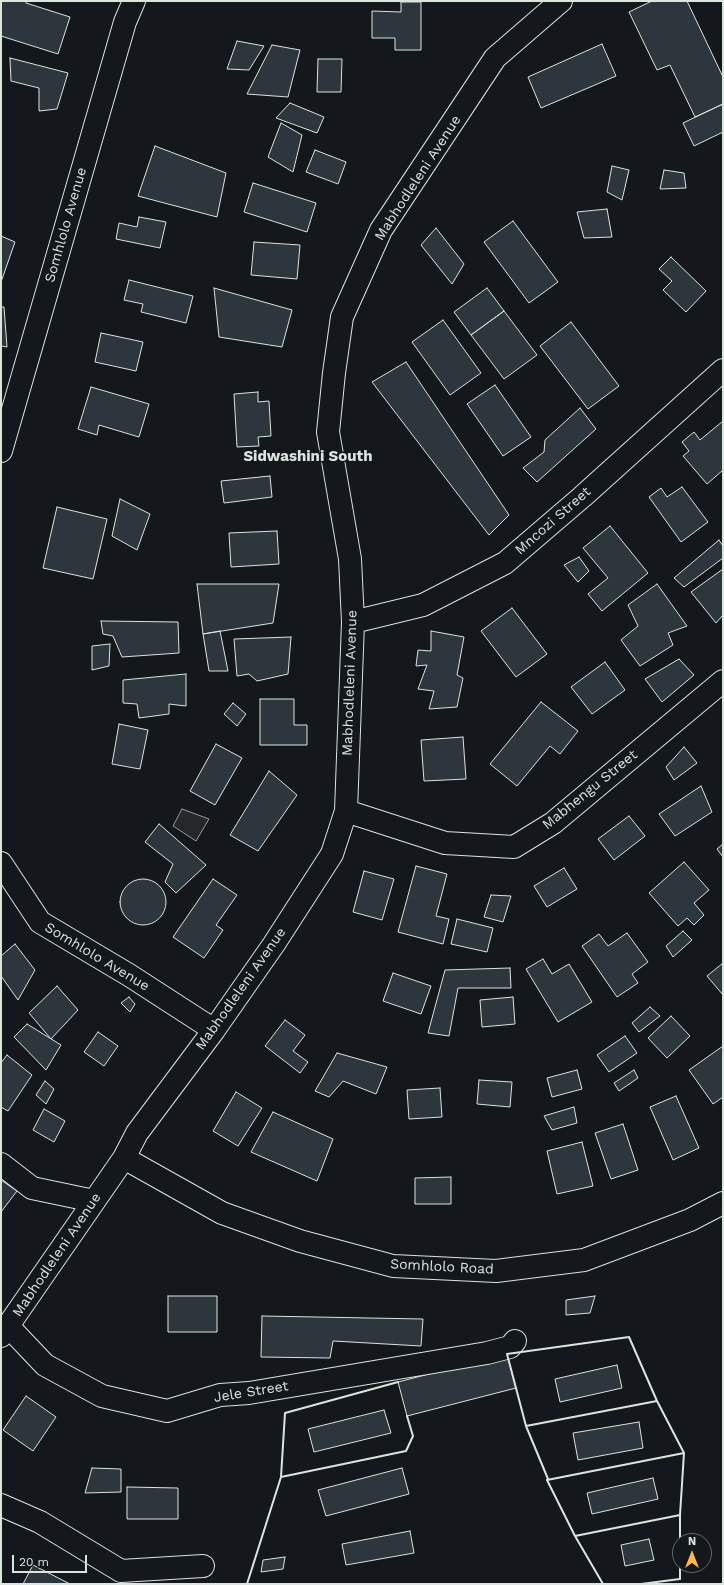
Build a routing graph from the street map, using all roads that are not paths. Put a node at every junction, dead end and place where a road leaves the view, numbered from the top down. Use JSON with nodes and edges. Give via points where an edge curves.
{"nodes":[{"id":1,"x":134,"y":1,"type":"edge"},
{"id":2,"x":561,"y":1,"type":"edge"},
{"id":3,"x":723,"y":370,"type":"edge"},
{"id":4,"x":1,"y":451,"type":"edge"},
{"id":5,"x":353,"y":622,"type":"junction"},
{"id":6,"x":723,"y":681,"type":"edge"},
{"id":7,"x":346,"y":811,"type":"junction"},
{"id":8,"x":1,"y":863,"type":"edge"},
{"id":9,"x":214,"y":1030,"type":"junction"},
{"id":10,"x":124,"y":1158,"type":"junction"},
{"id":11,"x":1,"y":1164,"type":"edge"},
{"id":12,"x":94,"y":1201,"type":"junction"},
{"id":13,"x":723,"y":1203,"type":"edge"},
{"id":14,"x":5,"y":1331,"type":"edge"},
{"id":15,"x":515,"y":1340,"type":"dead end"},
{"id":16,"x":1,"y":1505,"type":"edge"},
{"id":17,"x":203,"y":1566,"type":"dead end"}],
"edges":[{"from":1,"to":4,"type":"street","name":"Somhlolo Avenue","via":[[125,22]]},
{"from":2,"to":5,"type":"street","name":"Mabhodleleni Avenue","via":[[495,58],[382,230],[342,317],[328,432],[350,559]]},
{"from":3,"to":5,"type":"street","name":"Mncozi Street","via":[[505,563],[423,605]]},
{"from":5,"to":7,"type":"street","name":"Mabhodleleni Avenue"},
{"from":6,"to":7,"type":"street","name":"Mabhengu Street","via":[[554,823],[514,847],[445,843]]},
{"from":7,"to":9,"type":"street","name":"Mabhodleleni Avenue","via":[[332,854]]},
{"from":8,"to":9,"type":"street","name":"Somhlolo Avenue","via":[[40,922]]},
{"from":9,"to":10,"type":"street","name":"Mabhodleleni Avenue","via":[[137,1133]]},
{"from":10,"to":12,"type":"street","name":"Mabhodleleni Avenue"},
{"from":10,"to":13,"type":"street","name":"Somhlolo Road","via":[[222,1214],[300,1240],[393,1266],[496,1270],[584,1260],[690,1220]]},
{"from":11,"to":12,"type":"street","via":[[32,1188]]},
{"from":12,"to":14,"type":"street","name":"Mabhodleleni Avenue"},
{"from":14,"to":15,"type":"street","name":"Jele Street","via":[[45,1365],[102,1396],[167,1410],[220,1395],[249,1393],[487,1353],[510,1347]]},
{"from":16,"to":17,"type":"street","via":[[40,1522],[121,1571]]}]}
